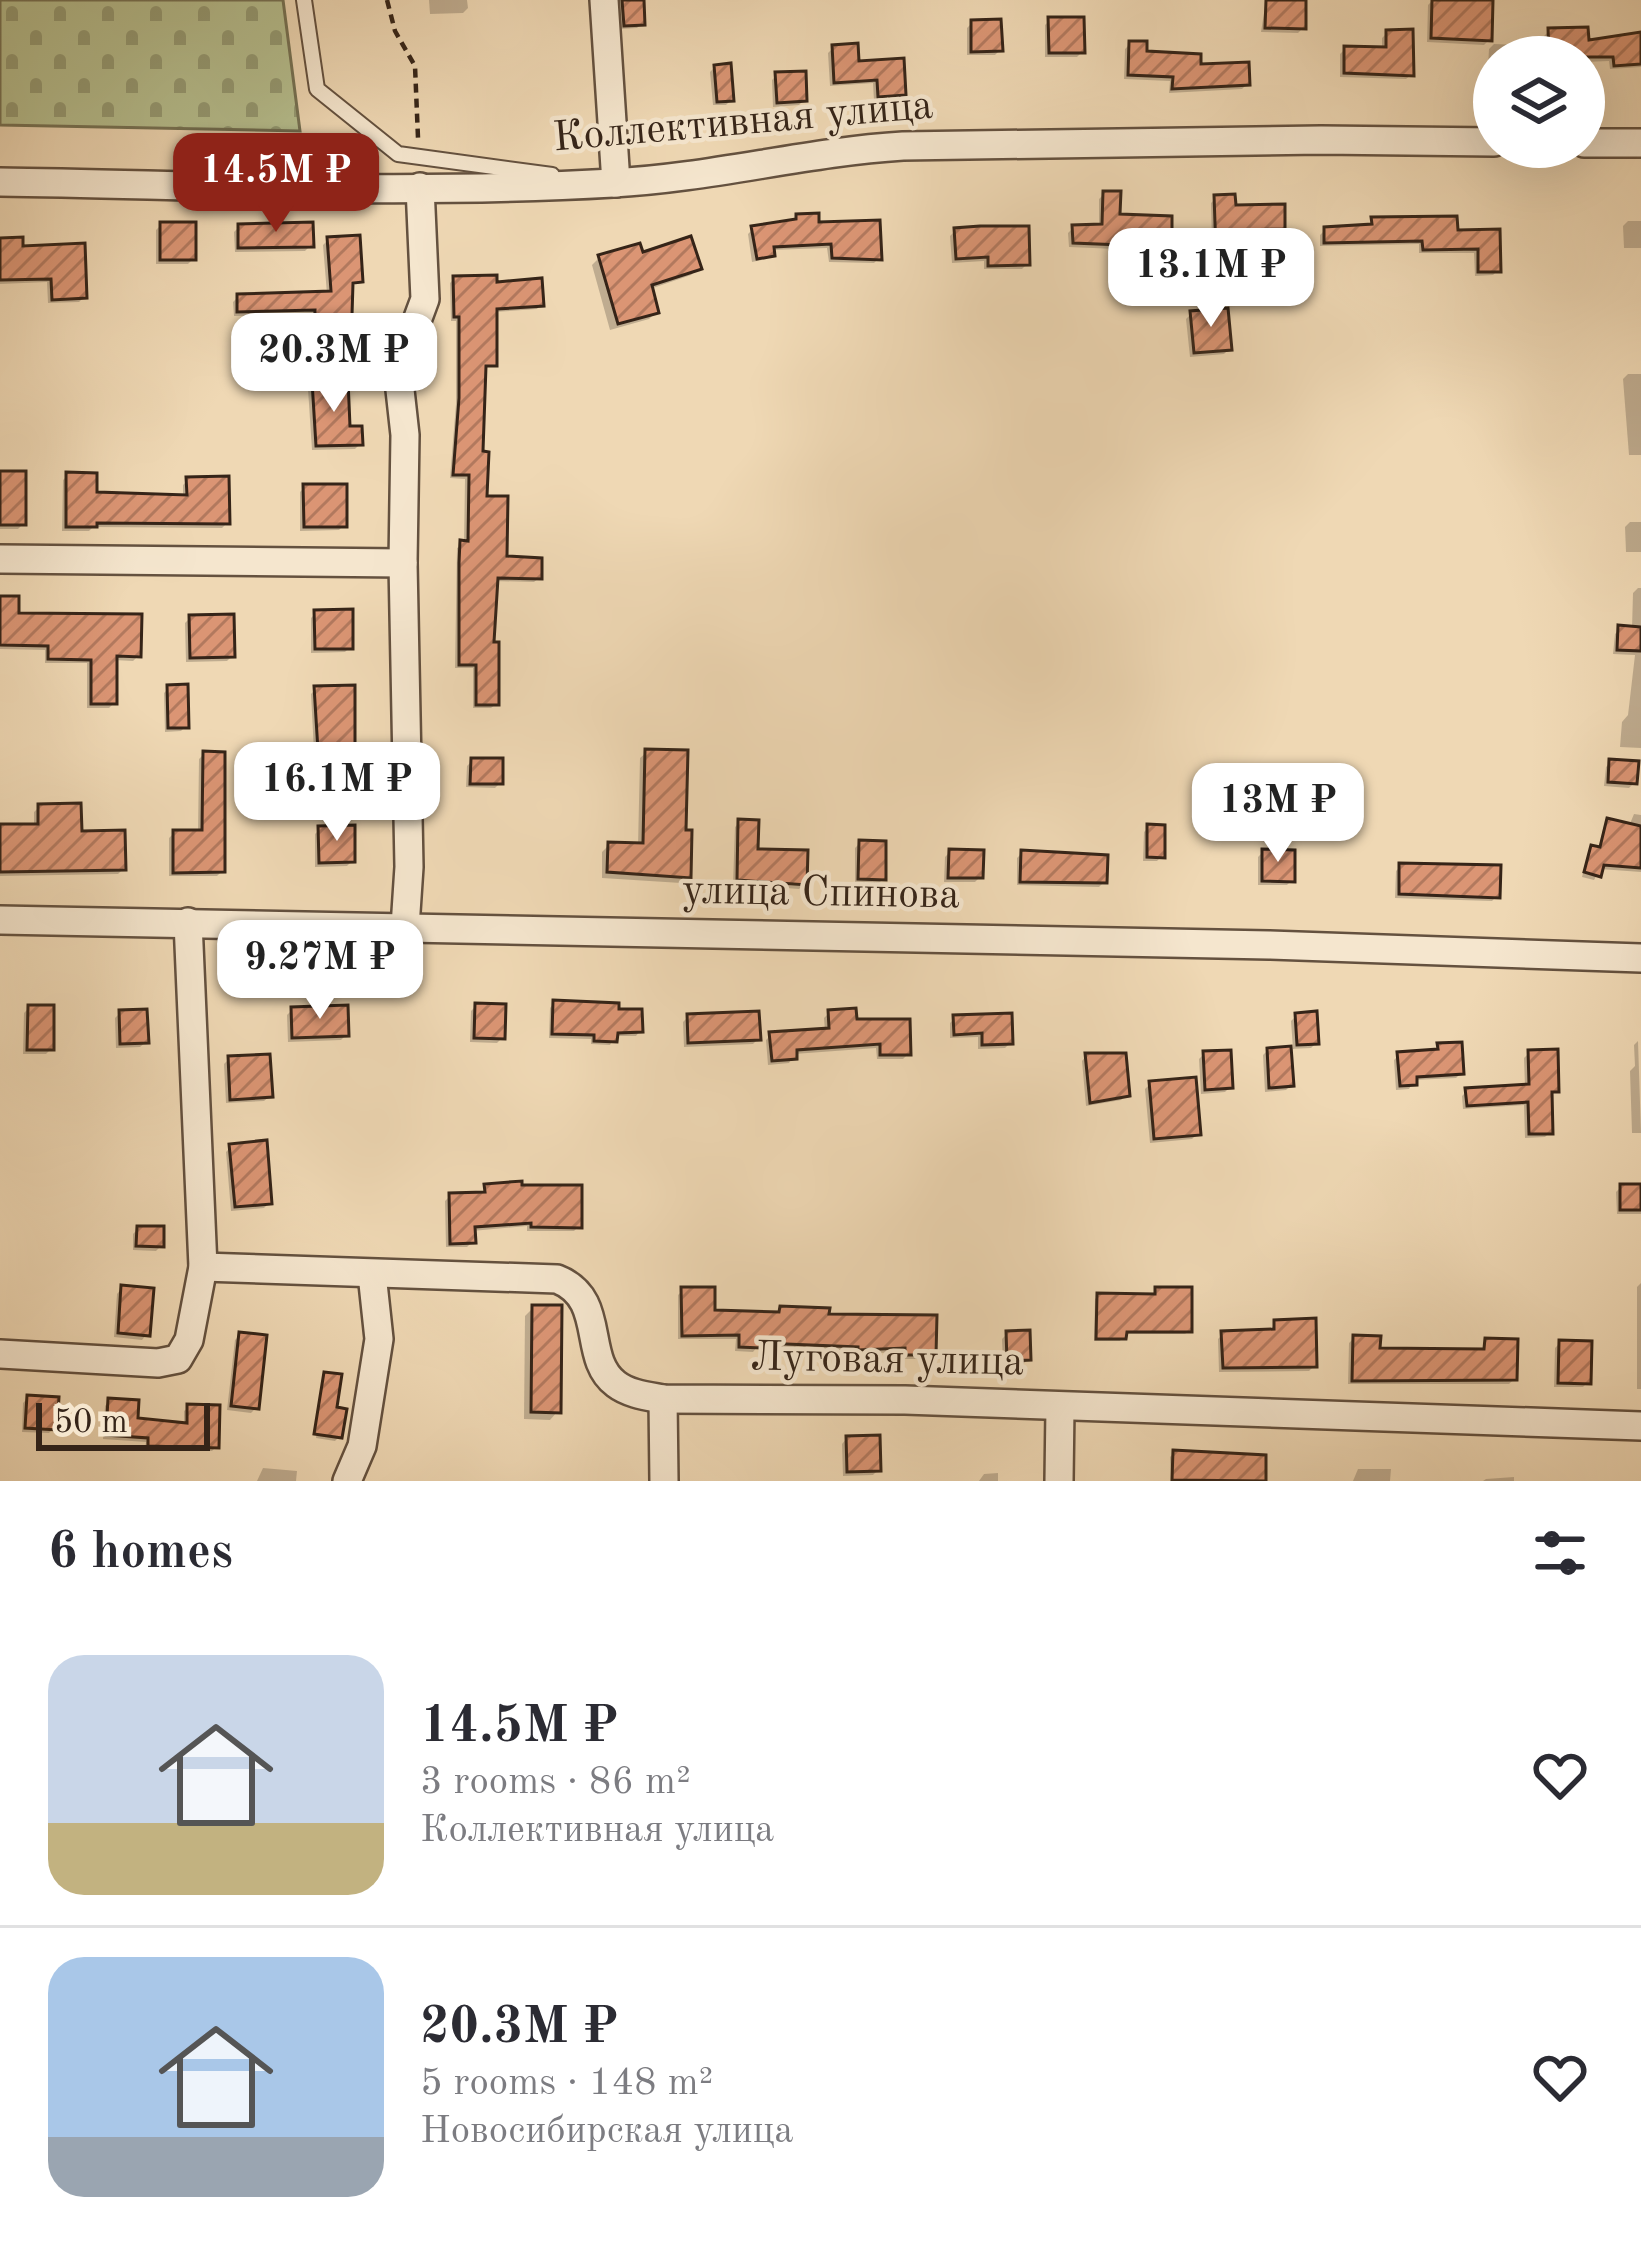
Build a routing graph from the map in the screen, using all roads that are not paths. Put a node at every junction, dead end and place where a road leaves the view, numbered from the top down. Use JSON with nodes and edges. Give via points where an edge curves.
{"nodes":[{"id":1,"x":304,"y":0,"type":"edge"},
{"id":2,"x":604,"y":0,"type":"edge"},
{"id":3,"x":1473,"y":142,"type":"edge"},
{"id":4,"x":1605,"y":142,"type":"edge"},
{"id":5,"x":1641,"y":143,"type":"edge"},
{"id":6,"x":0,"y":182,"type":"edge"},
{"id":7,"x":616,"y":183,"type":"junction"},
{"id":8,"x":420,"y":187,"type":"junction"},
{"id":9,"x":0,"y":559,"type":"edge"},
{"id":10,"x":403,"y":563,"type":"junction"},
{"id":11,"x":0,"y":920,"type":"edge"},
{"id":12,"x":188,"y":922,"type":"junction"},
{"id":13,"x":404,"y":927,"type":"junction"},
{"id":14,"x":1641,"y":958,"type":"edge"},
{"id":15,"x":203,"y":1267,"type":"junction"},
{"id":16,"x":372,"y":1274,"type":"junction"},
{"id":17,"x":0,"y":1354,"type":"edge"},
{"id":18,"x":662,"y":1399,"type":"junction"},
{"id":19,"x":1060,"y":1408,"type":"junction"},
{"id":20,"x":1641,"y":1426,"type":"edge"},
{"id":21,"x":347,"y":1481,"type":"edge"},
{"id":22,"x":664,"y":1481,"type":"edge"},
{"id":23,"x":1059,"y":1481,"type":"edge"}],
"edges":[{"from":1,"to":7,"type":"lane","via":[[317,89],[398,154]]},
{"from":2,"to":7,"type":"street"},
{"from":3,"to":7,"type":"street","name":"Коллективная улица","via":[[903,146]]},
{"from":4,"to":5,"type":"street"},
{"from":6,"to":8,"type":"street","name":"Коллективная улица"},
{"from":7,"to":8,"type":"street","name":"Коллективная улица"},
{"from":8,"to":10,"type":"street","via":[[424,299],[398,372]]},
{"from":9,"to":10,"type":"street"},
{"from":10,"to":13,"type":"street"},
{"from":11,"to":12,"type":"street","name":"улица Спинова"},
{"from":12,"to":13,"type":"street","name":"улица Спинова"},
{"from":12,"to":15,"type":"street"},
{"from":13,"to":14,"type":"street","name":"улица Спинова"},
{"from":15,"to":16,"type":"street","name":"Луговая улица"},
{"from":15,"to":17,"type":"street","via":[[178,1359]]},
{"from":16,"to":18,"type":"street","name":"Луговая улица","via":[[575,1286],[612,1382]]},
{"from":16,"to":21,"type":"street","via":[[379,1339],[362,1447]]},
{"from":18,"to":19,"type":"street","name":"Луговая улица"},
{"from":18,"to":22,"type":"street"},
{"from":19,"to":20,"type":"street","name":"Луговая улица"},
{"from":19,"to":23,"type":"street"}]}
